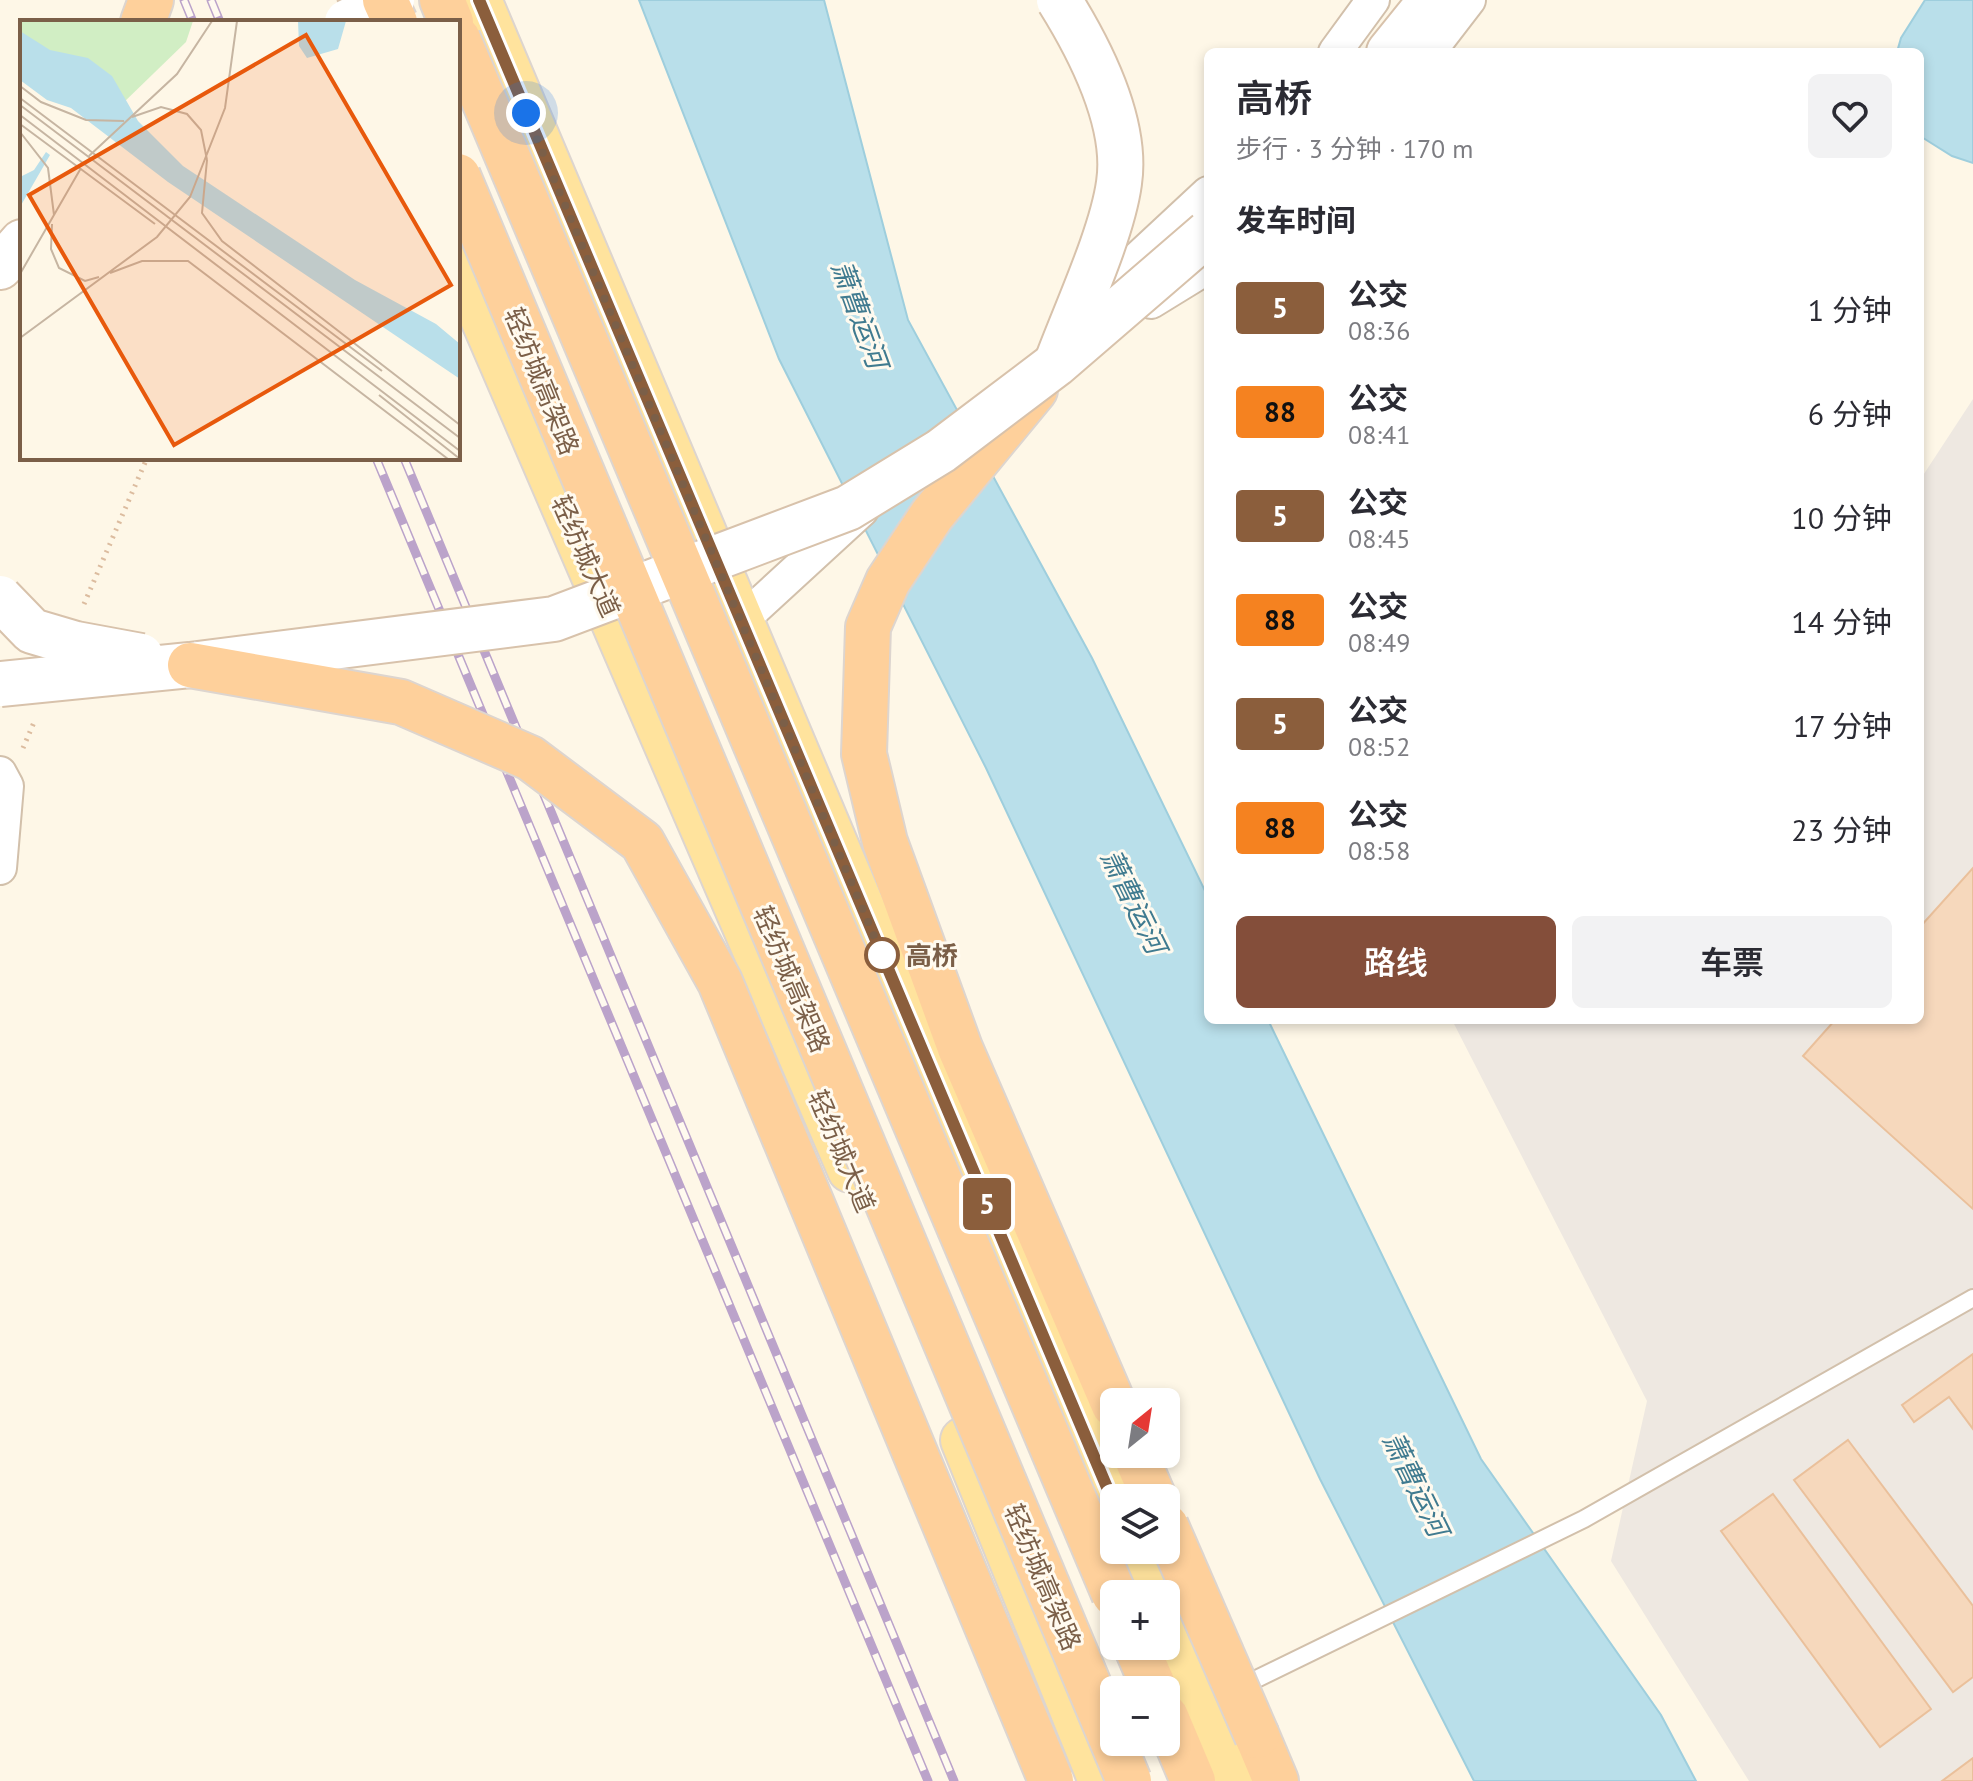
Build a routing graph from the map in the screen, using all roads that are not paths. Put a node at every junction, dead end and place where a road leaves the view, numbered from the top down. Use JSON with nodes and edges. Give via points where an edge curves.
{"nodes":[{"id":1,"x":151,"y":0,"type":"edge"},
{"id":2,"x":344,"y":0,"type":"edge"},
{"id":3,"x":385,"y":0,"type":"edge"},
{"id":4,"x":392,"y":0,"type":"edge"},
{"id":5,"x":442,"y":0,"type":"edge"},
{"id":6,"x":479,"y":0,"type":"edge"},
{"id":7,"x":1059,"y":0,"type":"edge"},
{"id":8,"x":1373,"y":0,"type":"edge"},
{"id":9,"x":1431,"y":0,"type":"edge"},
{"id":10,"x":1469,"y":0,"type":"edge"},
{"id":11,"x":144,"y":20,"type":"edge"},
{"id":12,"x":351,"y":20,"type":"edge"},
{"id":13,"x":353,"y":20,"type":"edge"},
{"id":14,"x":394,"y":20,"type":"edge"},
{"id":15,"x":450,"y":20,"type":"edge"},
{"id":16,"x":460,"y":44,"type":"edge"},
{"id":17,"x":1338,"y":48,"type":"edge"},
{"id":18,"x":1392,"y":48,"type":"edge"},
{"id":19,"x":1432,"y":48,"type":"edge"},
{"id":20,"x":460,"y":181,"type":"edge"},
{"id":21,"x":1204,"y":197,"type":"edge"},
{"id":22,"x":20,"y":217,"type":"edge"},
{"id":23,"x":0,"y":230,"type":"edge"},
{"id":24,"x":1204,"y":236,"type":"edge"},
{"id":25,"x":20,"y":244,"type":"edge"},
{"id":26,"x":460,"y":266,"type":"edge"},
{"id":27,"x":0,"y":267,"type":"edge"},
{"id":28,"x":1204,"y":269,"type":"edge"},
{"id":29,"x":1056,"y":364,"type":"junction"},
{"id":30,"x":971,"y":412,"type":"junction"},
{"id":31,"x":0,"y":598,"type":"edge"},
{"id":32,"x":741,"y":621,"type":"junction"},
{"id":33,"x":190,"y":665,"type":"junction"},
{"id":34,"x":0,"y":684,"type":"edge"},
{"id":35,"x":2,"y":781,"type":"edge"},
{"id":36,"x":0,"y":868,"type":"edge"},
{"id":37,"x":1973,"y":1298,"type":"edge"},
{"id":38,"x":1107,"y":1388,"type":"edge"},
{"id":39,"x":1106,"y":1484,"type":"edge"},
{"id":40,"x":1180,"y":1558,"type":"edge"},
{"id":41,"x":1108,"y":1580,"type":"edge"},
{"id":42,"x":1173,"y":1660,"type":"edge"},
{"id":43,"x":1184,"y":1711,"type":"edge"},
{"id":44,"x":1051,"y":1781,"type":"edge"},
{"id":45,"x":1101,"y":1781,"type":"edge"},
{"id":46,"x":1129,"y":1781,"type":"edge"},
{"id":47,"x":1193,"y":1781,"type":"edge"},
{"id":48,"x":1234,"y":1781,"type":"edge"},
{"id":49,"x":1276,"y":1781,"type":"edge"}],
"edges":[{"from":1,"to":11,"type":"highway"},
{"from":2,"to":13,"type":"main road"},
{"from":3,"to":14,"type":"highway","bridge":true},
{"from":4,"to":12,"type":"main road","bridge":true},
{"from":5,"to":15,"type":"highway"},
{"from":6,"to":32,"type":"main road"},
{"from":7,"to":29,"type":"main road","bridge":true,"via":[[1090,51],[1110,109],[1120,181]]},
{"from":8,"to":17,"type":"street"},
{"from":9,"to":18,"type":"main road"},
{"from":10,"to":19,"type":"street"},
{"from":16,"to":41,"type":"highway","name":"轻纺城高架路","bridge":true},
{"from":20,"to":46,"type":"highway","name":"轻纺城高架路","bridge":true},
{"from":21,"to":30,"type":"street"},
{"from":22,"to":23,"type":"main road"},
{"from":24,"to":29,"type":"main road","bridge":true},
{"from":25,"to":27,"type":"main road"},
{"from":26,"to":45,"type":"main road","name":"轻纺城大道","via":[[919,1331]]},
{"from":28,"to":30,"type":"street"},
{"from":29,"to":33,"type":"main road","bridge":true,"via":[[941,451],[848,508],[554,619]]},
{"from":29,"to":38,"type":"highway","bridge":true,"via":[[932,515],[888,581],[868,627],[864,754],[885,842],[949,1019]]},
{"from":30,"to":32,"type":"street","bridge":true},
{"from":31,"to":33,"type":"main road","bridge":true,"via":[[32,631]]},
{"from":32,"to":39,"type":"main road"},
{"from":33,"to":34,"type":"main road","bridge":true},
{"from":33,"to":44,"type":"highway","bridge":true,"via":[[401,702],[530,758],[642,842],[720,982]]},
{"from":35,"to":36,"type":"street"},
{"from":37,"to":43,"type":"lane","via":[[1584,1519]]},
{"from":40,"to":49,"type":"highway","bridge":true},
{"from":42,"to":43,"type":"main road"},
{"from":43,"to":47,"type":"highway"},
{"from":43,"to":48,"type":"main road"}]}
